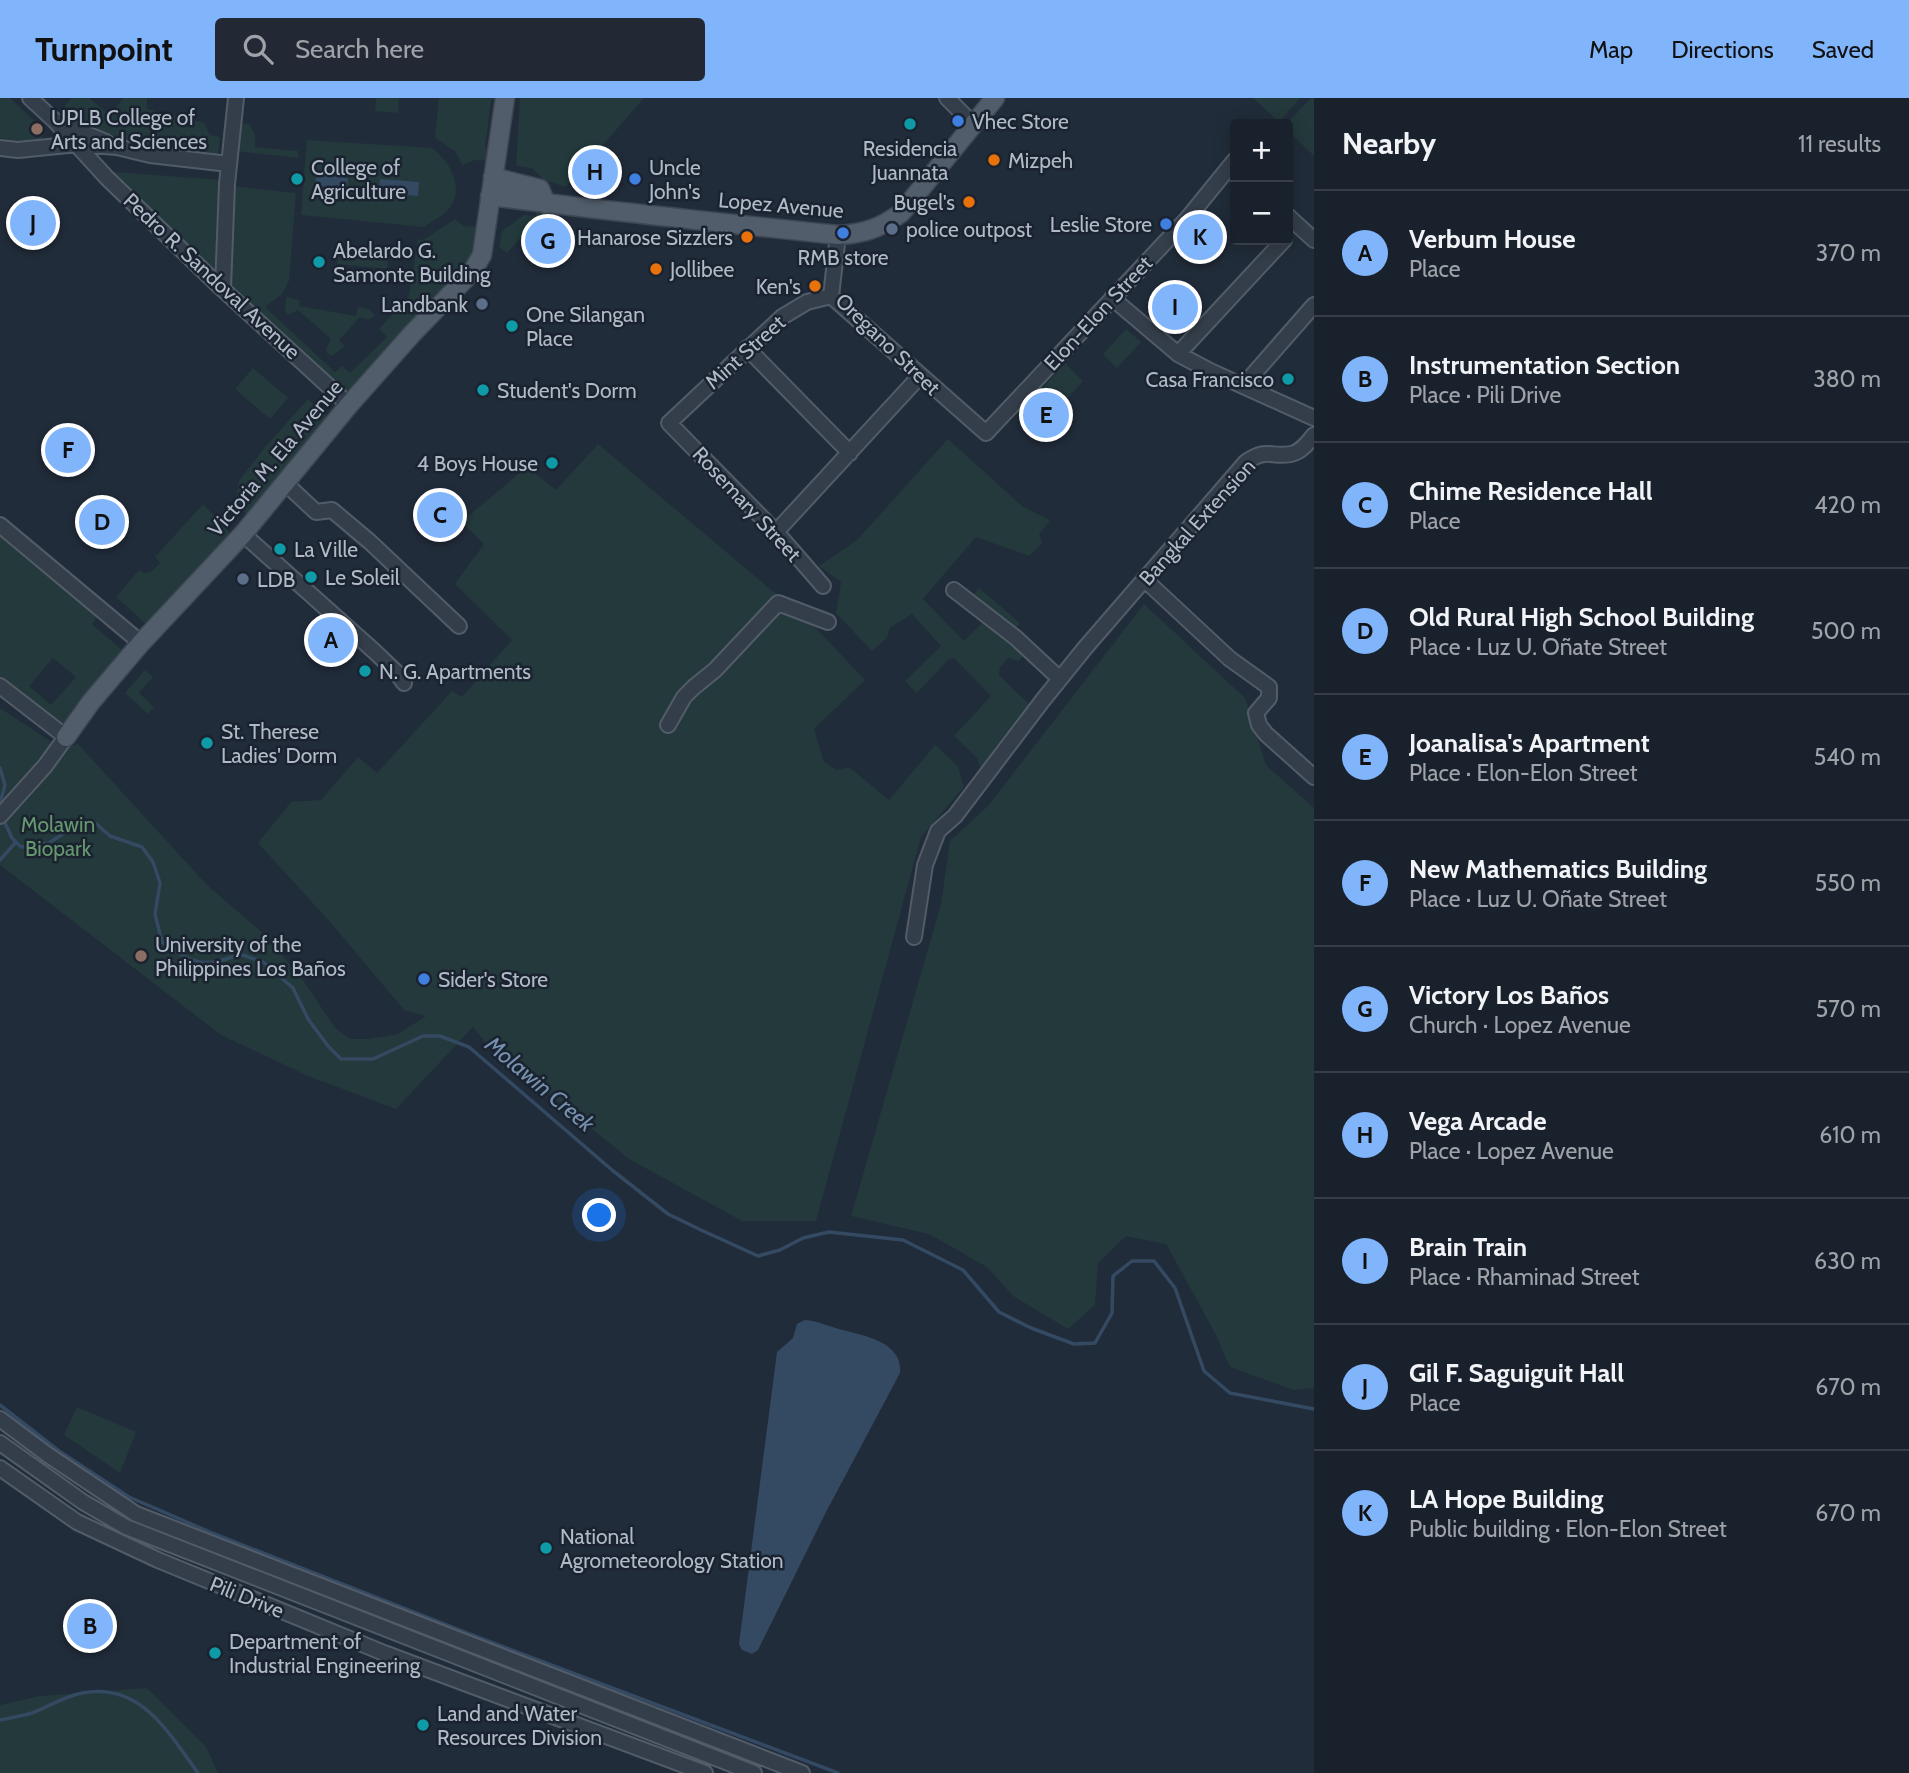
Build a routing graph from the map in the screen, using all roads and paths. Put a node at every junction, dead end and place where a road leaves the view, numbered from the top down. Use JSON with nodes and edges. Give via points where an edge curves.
{"nodes":[{"id":1,"x":30,"y":98,"type":"edge"},
{"id":2,"x":236,"y":98,"type":"edge"},
{"id":3,"x":505,"y":98,"type":"edge"},
{"id":4,"x":947,"y":98,"type":"edge"},
{"id":5,"x":995,"y":98,"type":"edge"},
{"id":6,"x":55,"y":121,"type":"junction"},
{"id":7,"x":974,"y":125,"type":"junction"},
{"id":8,"x":78,"y":144,"type":"junction"},
{"id":9,"x":117,"y":147,"type":"junction"},
{"id":10,"x":0,"y":148,"type":"edge"},
{"id":11,"x":229,"y":164,"type":"junction"},
{"id":12,"x":1230,"y":169,"type":"edge"},
{"id":13,"x":493,"y":177,"type":"junction"},
{"id":14,"x":490,"y":196,"type":"junction"},
{"id":15,"x":546,"y":204,"type":"junction"},
{"id":16,"x":1293,"y":227,"type":"edge"},
{"id":17,"x":838,"y":235,"type":"junction"},
{"id":18,"x":1314,"y":240,"type":"edge"},
{"id":19,"x":1279,"y":245,"type":"edge"},
{"id":20,"x":223,"y":288,"type":"junction"},
{"id":21,"x":831,"y":296,"type":"junction"},
{"id":22,"x":1112,"y":298,"type":"junction"},
{"id":23,"x":1314,"y":305,"type":"edge"},
{"id":24,"x":747,"y":348,"type":"junction"},
{"id":25,"x":1178,"y":354,"type":"junction"},
{"id":26,"x":920,"y":376,"type":"junction"},
{"id":27,"x":1244,"y":386,"type":"junction"},
{"id":28,"x":349,"y":405,"type":"junction"},
{"id":29,"x":1314,"y":418,"type":"edge"},
{"id":30,"x":669,"y":423,"type":"joint"},
{"id":31,"x":986,"y":433,"type":"joint"},
{"id":32,"x":1314,"y":435,"type":"edge"},
{"id":33,"x":849,"y":453,"type":"junction"},
{"id":34,"x":285,"y":483,"type":"junction"},
{"id":35,"x":0,"y":525,"type":"edge"},
{"id":36,"x":776,"y":532,"type":"junction"},
{"id":37,"x":243,"y":534,"type":"junction"},
{"id":38,"x":1144,"y":579,"type":"junction"},
{"id":39,"x":822,"y":586,"type":"dead end"},
{"id":40,"x":954,"y":590,"type":"dead end"},
{"id":41,"x":828,"y":622,"type":"dead end"},
{"id":42,"x":460,"y":626,"type":"dead end"},
{"id":43,"x":141,"y":643,"type":"junction"},
{"id":44,"x":1060,"y":679,"type":"junction"},
{"id":45,"x":404,"y":683,"type":"dead end"},
{"id":46,"x":0,"y":686,"type":"edge"},
{"id":47,"x":668,"y":725,"type":"dead end"},
{"id":48,"x":66,"y":737,"type":"junction"},
{"id":49,"x":1314,"y":777,"type":"edge"},
{"id":50,"x":0,"y":816,"type":"edge"},
{"id":51,"x":914,"y":937,"type":"dead end"},
{"id":52,"x":0,"y":1419,"type":"edge"},
{"id":53,"x":0,"y":1443,"type":"edge"},
{"id":54,"x":0,"y":1468,"type":"edge"},
{"id":55,"x":705,"y":1773,"type":"edge"},
{"id":56,"x":754,"y":1773,"type":"edge"},
{"id":57,"x":802,"y":1773,"type":"edge"}],
"edges":[{"from":1,"to":6,"type":"street"},
{"from":2,"to":11,"type":"street"},
{"from":3,"to":13,"type":"main road","name":"Victoria M. Ela Avenue"},
{"from":4,"to":7,"type":"street"},
{"from":5,"to":7,"type":"main road","name":"Lopez Avenue"},
{"from":6,"to":8,"type":"street","name":"Pedro R. Sandoval Avenue"},
{"from":6,"to":9,"type":"street"},
{"from":7,"to":17,"type":"main road","name":"Lopez Avenue","via":[[901,213],[868,232]]},
{"from":8,"to":9,"type":"street"},
{"from":8,"to":10,"type":"street"},
{"from":8,"to":20,"type":"street","name":"Pedro R. Sandoval Avenue","via":[[107,178]]},
{"from":9,"to":11,"type":"street"},
{"from":11,"to":20,"type":"street"},
{"from":12,"to":22,"type":"street","name":"Elon-Elon Street"},
{"from":13,"to":14,"type":"main road","name":"Victoria M. Ela Avenue"},
{"from":13,"to":15,"type":"main road","via":[[540,189]]},
{"from":14,"to":15,"type":"main road","name":"Lopez Avenue"},
{"from":14,"to":28,"type":"main road","name":"Victoria M. Ela Avenue","via":[[482,254],[472,272]]},
{"from":15,"to":17,"type":"main road","name":"Lopez Avenue"},
{"from":16,"to":18,"type":"street"},
{"from":17,"to":21,"type":"street","name":"Oregano Street"},
{"from":19,"to":25,"type":"street"},
{"from":20,"to":28,"type":"street","name":"Pedro R. Sandoval Avenue"},
{"from":21,"to":24,"type":"street","name":"Mint Street","via":[[795,307]]},
{"from":21,"to":26,"type":"street","name":"Oregano Street"},
{"from":22,"to":25,"type":"street"},
{"from":22,"to":31,"type":"street","name":"Elon-Elon Street"},
{"from":23,"to":27,"type":"street"},
{"from":24,"to":30,"type":"street","name":"Mint Street"},
{"from":24,"to":33,"type":"street"},
{"from":25,"to":27,"type":"street"},
{"from":26,"to":31,"type":"street","name":"Oregano Street"},
{"from":26,"to":33,"type":"street"},
{"from":27,"to":29,"type":"street"},
{"from":28,"to":34,"type":"main road","name":"Victoria M. Ela Avenue"},
{"from":30,"to":36,"type":"street","name":"Rosemary Street"},
{"from":32,"to":38,"type":"street","name":"Bangkal Extension","via":[[1291,454],[1259,453],[1246,462]]},
{"from":33,"to":36,"type":"street"},
{"from":34,"to":37,"type":"main road","name":"Victoria M. Ela Avenue"},
{"from":34,"to":42,"type":"street","via":[[316,512],[331,510]]},
{"from":35,"to":43,"type":"street"},
{"from":36,"to":39,"type":"street","name":"Rosemary Street"},
{"from":37,"to":43,"type":"main road","name":"Victoria M. Ela Avenue"},
{"from":37,"to":45,"type":"street"},
{"from":38,"to":44,"type":"street","name":"Bangkal Extension"},
{"from":38,"to":49,"type":"street","via":[[1230,659],[1269,687],[1269,698],[1256,712],[1259,725]]},
{"from":40,"to":44,"type":"street"},
{"from":41,"to":47,"type":"street","via":[[778,603],[684,697]]},
{"from":43,"to":48,"type":"main road","name":"Victoria M. Ela Avenue"},
{"from":44,"to":51,"type":"street","name":"Bangkal Extension","via":[[955,816],[938,831],[926,865]]},
{"from":46,"to":48,"type":"street"},
{"from":48,"to":50,"type":"street"},
{"from":52,"to":57,"type":"street","via":[[136,1514]]},
{"from":53,"to":56,"type":"street","via":[[126,1527]]},
{"from":54,"to":55,"type":"street","name":"Pili Drive","via":[[77,1522],[158,1560],[408,1662]]}]}
